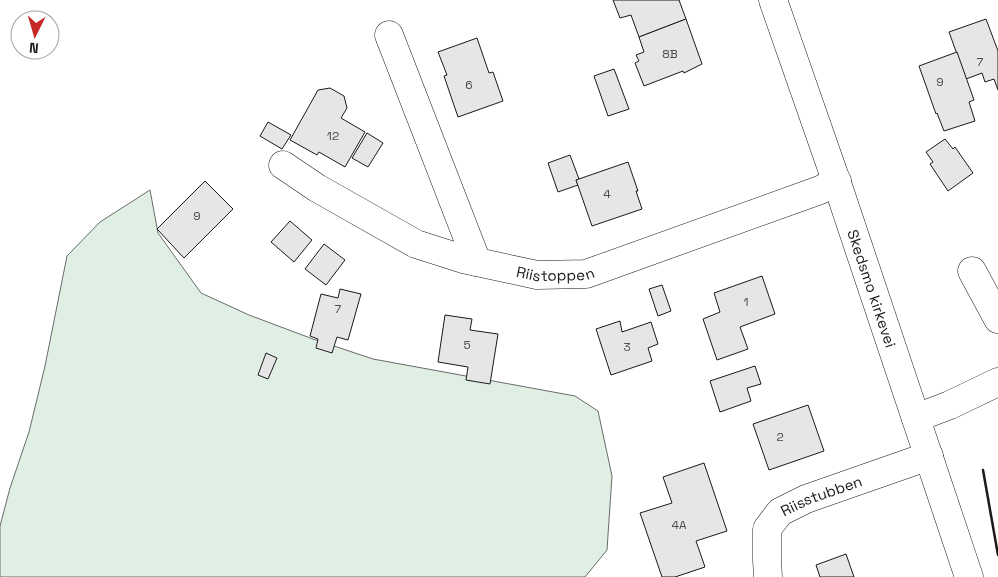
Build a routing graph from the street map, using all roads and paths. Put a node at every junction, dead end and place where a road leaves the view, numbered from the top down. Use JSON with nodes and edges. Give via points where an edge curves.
{"nodes":[{"id":1,"x":773,"y":0,"type":"edge"},
{"id":2,"x":389,"y":35,"type":"dead end"},
{"id":3,"x":282,"y":164,"type":"dead end"},
{"id":4,"x":837,"y":181,"type":"junction"},
{"id":5,"x":477,"y":262,"type":"junction"},
{"id":6,"x":972,"y":271,"type":"dead end"},
{"id":7,"x":998,"y":320,"type":"edge"},
{"id":8,"x":998,"y":382,"type":"edge"},
{"id":9,"x":916,"y":418,"type":"junction"},
{"id":10,"x":929,"y":456,"type":"junction"},
{"id":11,"x":768,"y":577,"type":"edge"},
{"id":12,"x":969,"y":577,"type":"edge"}],
"edges":[{"from":1,"to":4,"type":"main road","name":"Skedsmo kirkevei"},
{"from":2,"to":5,"type":"main road"},
{"from":3,"to":5,"type":"main road","name":"Riistoppen","via":[[317,188],[416,244]]},
{"from":4,"to":5,"type":"main road","name":"Riistoppen","via":[[820,190],[586,274],[537,275]]},
{"from":4,"to":9,"type":"main road","name":"Skedsmo kirkevei"},
{"from":6,"to":7,"type":"main road"},
{"from":8,"to":9,"type":"main road"},
{"from":9,"to":10,"type":"main road","name":"Skedsmo kirkevei"},
{"from":10,"to":11,"type":"main road","name":"Riisstubben","via":[[806,499],[780,512],[767,529]]},
{"from":10,"to":12,"type":"main road","name":"Skedsmo kirkevei"}]}
